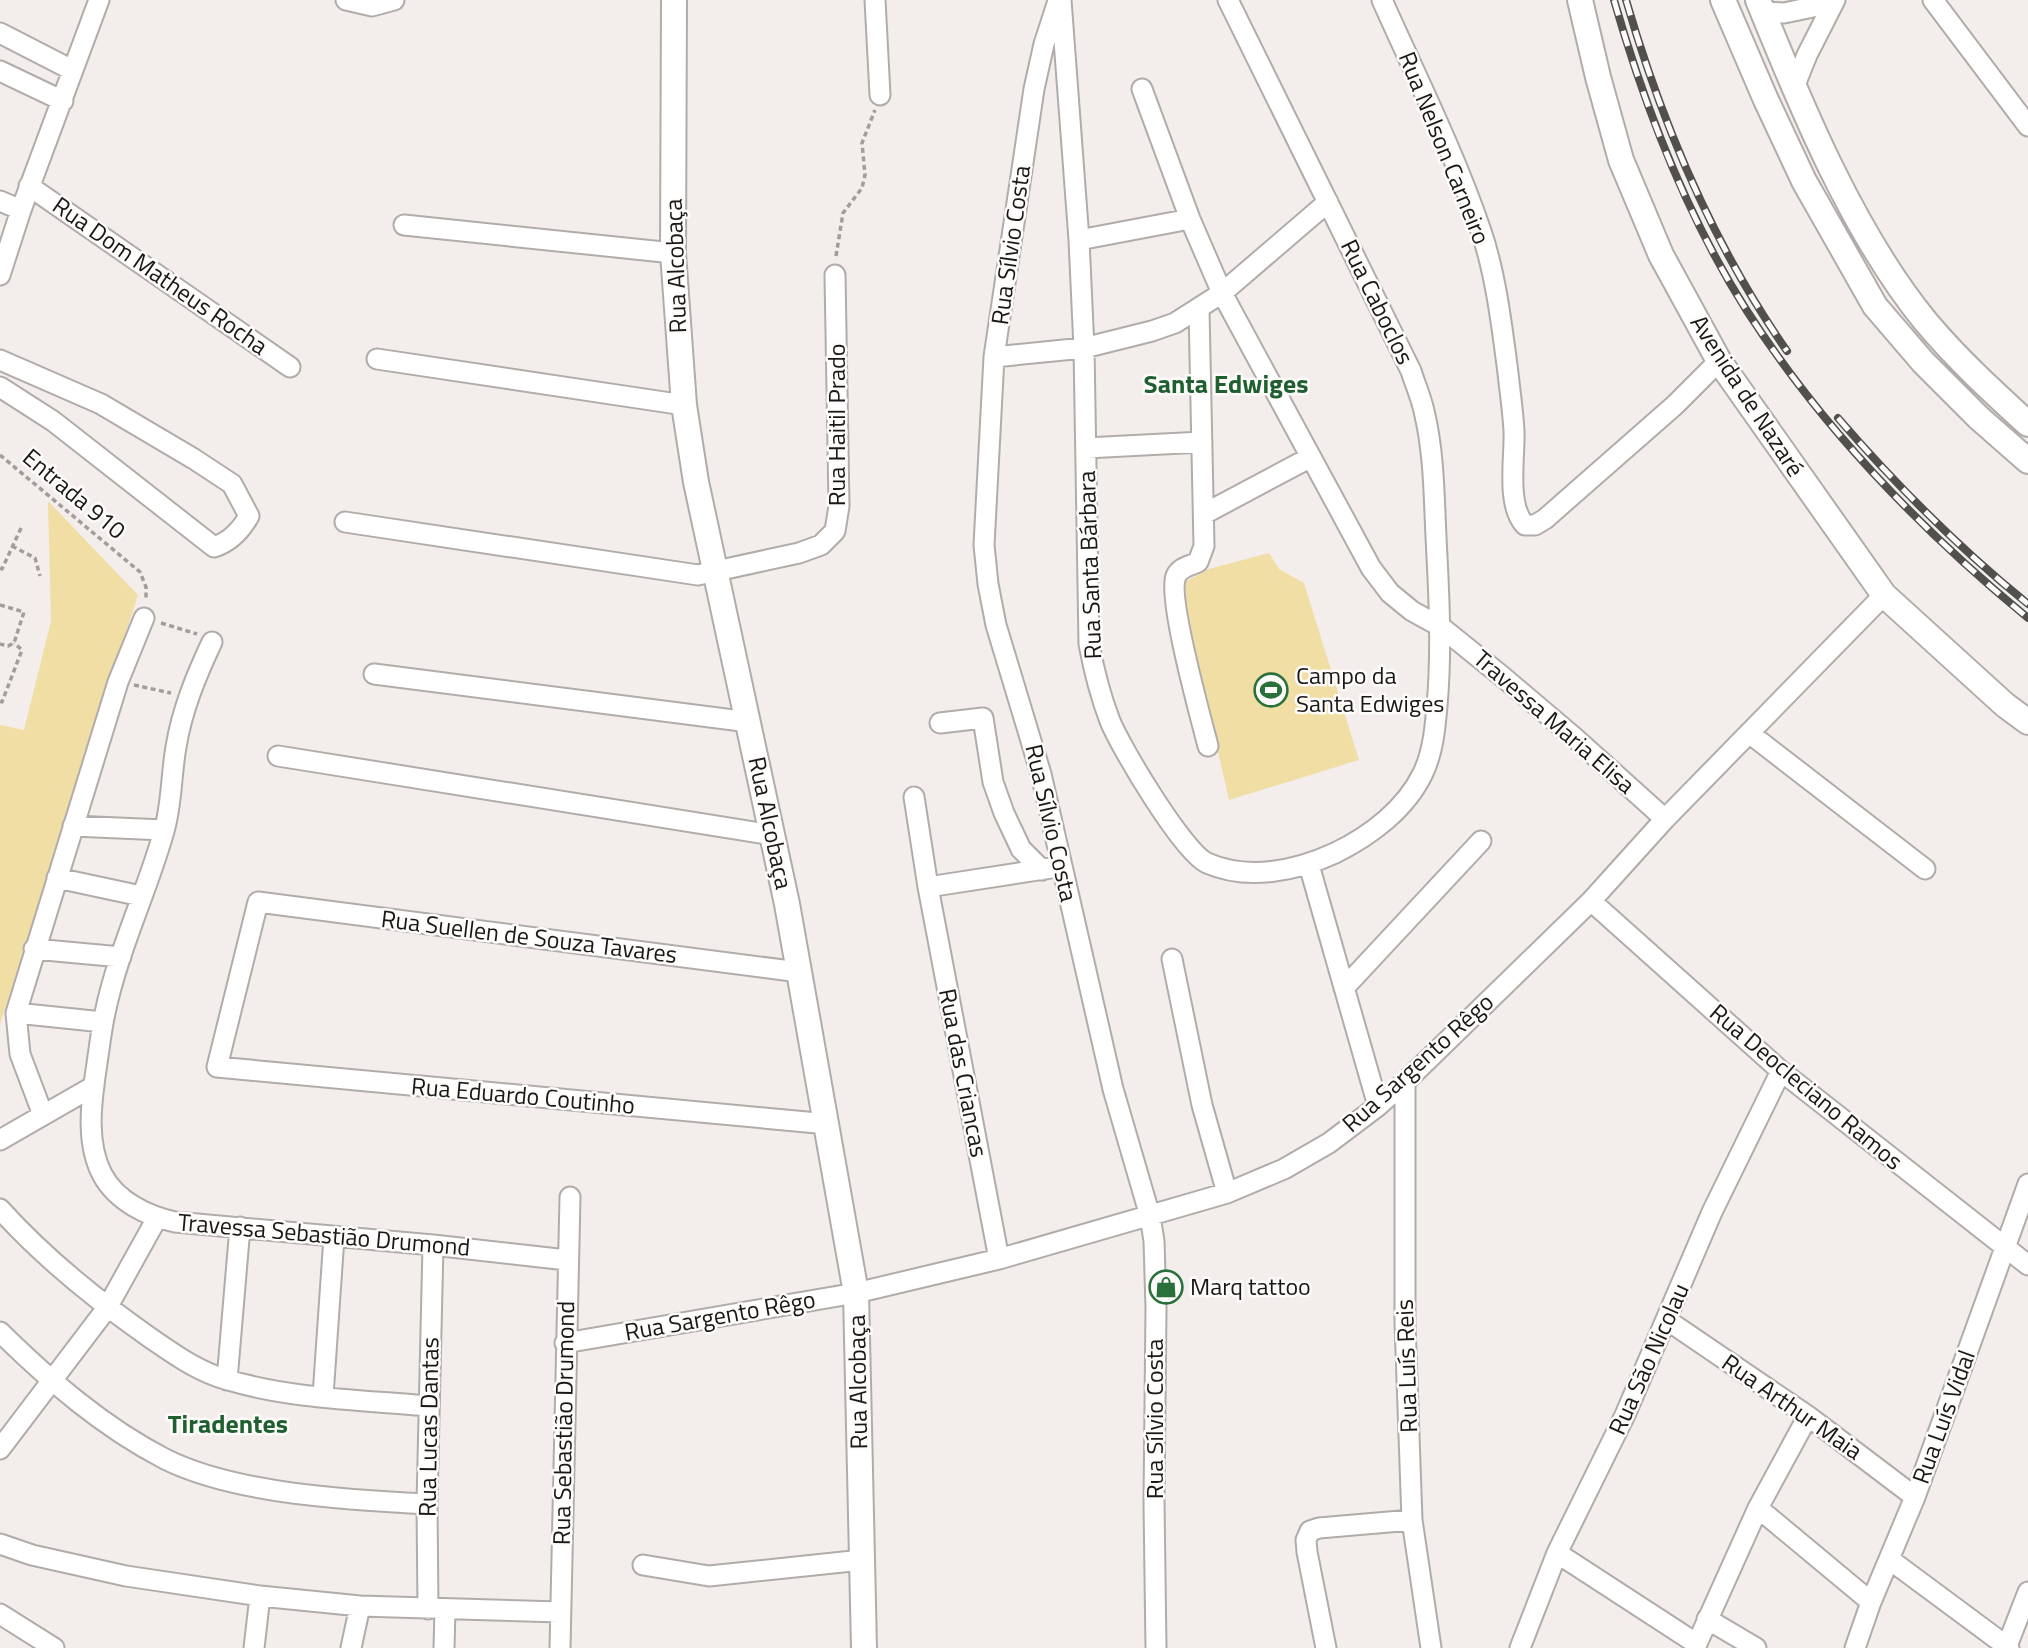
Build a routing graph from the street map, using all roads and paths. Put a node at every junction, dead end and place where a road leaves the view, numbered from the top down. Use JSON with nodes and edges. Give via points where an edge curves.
{"nodes":[{"id":1,"x":99,"y":0,"type":"edge"},
{"id":2,"x":346,"y":0,"type":"edge"},
{"id":3,"x":394,"y":0,"type":"edge"},
{"id":4,"x":674,"y":0,"type":"edge"},
{"id":5,"x":875,"y":0,"type":"edge"},
{"id":6,"x":1060,"y":0,"type":"edge"},
{"id":7,"x":1228,"y":0,"type":"edge"},
{"id":8,"x":1382,"y":0,"type":"edge"},
{"id":9,"x":1580,"y":0,"type":"edge"},
{"id":10,"x":1723,"y":0,"type":"edge"},
{"id":11,"x":1933,"y":0,"type":"edge"},
{"id":12,"x":1834,"y":1,"type":"edge"},
{"id":13,"x":1761,"y":6,"type":"edge"},
{"id":14,"x":0,"y":33,"type":"edge"},
{"id":15,"x":72,"y":70,"type":"junction"},
{"id":16,"x":0,"y":71,"type":"edge"},
{"id":17,"x":1792,"y":78,"type":"junction"},
{"id":18,"x":1142,"y":89,"type":"dead end"},
{"id":19,"x":1762,"y":91,"type":"junction"},
{"id":20,"x":880,"y":95,"type":"joint"},
{"id":21,"x":63,"y":101,"type":"junction"},
{"id":22,"x":2028,"y":126,"type":"edge"},
{"id":23,"x":29,"y":186,"type":"junction"},
{"id":24,"x":0,"y":201,"type":"edge"},
{"id":25,"x":1328,"y":202,"type":"junction"},
{"id":26,"x":20,"y":209,"type":"junction"},
{"id":27,"x":1190,"y":219,"type":"junction"},
{"id":28,"x":404,"y":225,"type":"dead end"},
{"id":29,"x":1079,"y":240,"type":"junction"},
{"id":30,"x":673,"y":253,"type":"junction"},
{"id":31,"x":0,"y":275,"type":"edge"},
{"id":32,"x":835,"y":275,"type":"joint"},
{"id":33,"x":1222,"y":293,"type":"junction"},
{"id":34,"x":1199,"y":309,"type":"junction"},
{"id":35,"x":1084,"y":348,"type":"junction"},
{"id":36,"x":994,"y":358,"type":"junction"},
{"id":37,"x":377,"y":359,"type":"dead end"},
{"id":38,"x":0,"y":360,"type":"edge"},
{"id":39,"x":1719,"y":361,"type":"junction"},
{"id":40,"x":290,"y":366,"type":"dead end"},
{"id":41,"x":0,"y":387,"type":"edge"},
{"id":42,"x":684,"y":405,"type":"junction"},
{"id":43,"x":2028,"y":424,"type":"edge"},
{"id":44,"x":1202,"y":442,"type":"junction"},
{"id":45,"x":1086,"y":448,"type":"junction"},
{"id":46,"x":0,"y":455,"type":"edge"},
{"id":47,"x":1311,"y":457,"type":"junction"},
{"id":48,"x":2028,"y":461,"type":"edge"},
{"id":49,"x":1204,"y":514,"type":"junction"},
{"id":50,"x":345,"y":522,"type":"dead end"},
{"id":51,"x":22,"y":526,"type":"dead end"},
{"id":52,"x":12,"y":546,"type":"junction"},
{"id":53,"x":0,"y":569,"type":"edge"},
{"id":54,"x":716,"y":570,"type":"junction"},
{"id":55,"x":40,"y":576,"type":"dead end"},
{"id":56,"x":1884,"y":595,"type":"junction"},
{"id":57,"x":0,"y":605,"type":"edge"},
{"id":58,"x":144,"y":618,"type":"junction"},
{"id":59,"x":1441,"y":627,"type":"junction"},
{"id":60,"x":212,"y":642,"type":"joint"},
{"id":61,"x":14,"y":643,"type":"junction"},
{"id":62,"x":0,"y":644,"type":"edge"},
{"id":63,"x":374,"y":674,"type":"dead end"},
{"id":64,"x":118,"y":682,"type":"junction"},
{"id":65,"x":188,"y":696,"type":"junction"},
{"id":66,"x":0,"y":701,"type":"edge"},
{"id":67,"x":749,"y":722,"type":"junction"},
{"id":68,"x":2028,"y":722,"type":"edge"},
{"id":69,"x":940,"y":723,"type":"dead end"},
{"id":70,"x":1749,"y":733,"type":"junction"},
{"id":71,"x":1208,"y":746,"type":"dead end"},
{"id":72,"x":278,"y":757,"type":"dead end"},
{"id":73,"x":914,"y":797,"type":"dead end"},
{"id":74,"x":1665,"y":819,"type":"junction"},
{"id":75,"x":73,"y":826,"type":"junction"},
{"id":76,"x":164,"y":830,"type":"junction"},
{"id":77,"x":773,"y":835,"type":"junction"},
{"id":78,"x":1480,"y":841,"type":"dead end"},
{"id":79,"x":1309,"y":865,"type":"junction"},
{"id":80,"x":1063,"y":867,"type":"junction"},
{"id":81,"x":1925,"y":869,"type":"dead end"},
{"id":82,"x":1042,"y":870,"type":"junction"},
{"id":83,"x":57,"y":878,"type":"junction"},
{"id":84,"x":928,"y":887,"type":"junction"},
{"id":85,"x":141,"y":896,"type":"junction"},
{"id":86,"x":1591,"y":901,"type":"junction"},
{"id":87,"x":34,"y":949,"type":"junction"},
{"id":88,"x":121,"y":957,"type":"junction"},
{"id":89,"x":1172,"y":959,"type":"dead end"},
{"id":90,"x":799,"y":972,"type":"junction"},
{"id":91,"x":1344,"y":988,"type":"junction"},
{"id":92,"x":16,"y":1013,"type":"junction"},
{"id":93,"x":103,"y":1023,"type":"junction"},
{"id":94,"x":217,"y":1067,"type":"joint"},
{"id":95,"x":1781,"y":1071,"type":"junction"},
{"id":96,"x":1405,"y":1082,"type":"junction"},
{"id":97,"x":94,"y":1086,"type":"junction"},
{"id":98,"x":1378,"y":1106,"type":"junction"},
{"id":99,"x":43,"y":1115,"type":"junction"},
{"id":100,"x":828,"y":1124,"type":"junction"},
{"id":101,"x":0,"y":1140,"type":"edge"},
{"id":102,"x":2028,"y":1184,"type":"edge"},
{"id":103,"x":1227,"y":1194,"type":"junction"},
{"id":104,"x":570,"y":1197,"type":"dead end"},
{"id":105,"x":0,"y":1209,"type":"edge"},
{"id":106,"x":1150,"y":1216,"type":"junction"},
{"id":107,"x":157,"y":1218,"type":"junction"},
{"id":108,"x":240,"y":1227,"type":"junction"},
{"id":109,"x":334,"y":1237,"type":"junction"},
{"id":110,"x":433,"y":1245,"type":"junction"},
{"id":111,"x":2006,"y":1248,"type":"junction"},
{"id":112,"x":999,"y":1259,"type":"junction"},
{"id":113,"x":567,"y":1260,"type":"junction"},
{"id":114,"x":2028,"y":1265,"type":"edge"},
{"id":115,"x":856,"y":1293,"type":"junction"},
{"id":116,"x":107,"y":1308,"type":"junction"},
{"id":117,"x":1667,"y":1320,"type":"junction"},
{"id":118,"x":0,"y":1332,"type":"edge"},
{"id":119,"x":565,"y":1343,"type":"junction"},
{"id":120,"x":227,"y":1380,"type":"junction"},
{"id":121,"x":51,"y":1382,"type":"junction"},
{"id":122,"x":323,"y":1396,"type":"junction"},
{"id":123,"x":429,"y":1406,"type":"junction"},
{"id":124,"x":1808,"y":1416,"type":"junction"},
{"id":125,"x":0,"y":1449,"type":"edge"},
{"id":126,"x":1914,"y":1497,"type":"junction"},
{"id":127,"x":427,"y":1504,"type":"junction"},
{"id":128,"x":1758,"y":1508,"type":"junction"},
{"id":129,"x":1412,"y":1520,"type":"junction"},
{"id":130,"x":0,"y":1544,"type":"edge"},
{"id":131,"x":1557,"y":1553,"type":"junction"},
{"id":132,"x":1889,"y":1559,"type":"junction"},
{"id":133,"x":862,"y":1560,"type":"junction"},
{"id":134,"x":643,"y":1565,"type":"dead end"},
{"id":135,"x":2028,"y":1592,"type":"edge"},
{"id":136,"x":260,"y":1596,"type":"junction"},
{"id":137,"x":1871,"y":1602,"type":"junction"},
{"id":138,"x":360,"y":1606,"type":"junction"},
{"id":139,"x":436,"y":1609,"type":"junction"},
{"id":140,"x":560,"y":1612,"type":"junction"},
{"id":141,"x":0,"y":1615,"type":"edge"},
{"id":142,"x":1707,"y":1619,"type":"junction"},
{"id":143,"x":1696,"y":1646,"type":"edge"},
{"id":144,"x":2008,"y":1647,"type":"edge"},
{"id":145,"x":54,"y":1648,"type":"edge"},
{"id":146,"x":254,"y":1648,"type":"edge"},
{"id":147,"x":351,"y":1648,"type":"edge"},
{"id":148,"x":444,"y":1648,"type":"edge"},
{"id":149,"x":560,"y":1648,"type":"edge"},
{"id":150,"x":864,"y":1648,"type":"edge"},
{"id":151,"x":1156,"y":1648,"type":"edge"},
{"id":152,"x":1326,"y":1648,"type":"edge"},
{"id":153,"x":1431,"y":1648,"type":"edge"},
{"id":154,"x":1520,"y":1648,"type":"edge"},
{"id":155,"x":1756,"y":1648,"type":"edge"},
{"id":156,"x":1855,"y":1648,"type":"edge"}],
"edges":[{"from":1,"to":15,"type":"street"},
{"from":2,"to":3,"type":"street","via":[[372,6]]},
{"from":4,"to":30,"type":"main road","name":"Rua Alcobaça"},
{"from":5,"to":20,"type":"street"},
{"from":6,"to":29,"type":"street","name":"Rua Santa Bárbara"},
{"from":6,"to":36,"type":"street","name":"Rua Sílvio Costa","via":[[1034,89]]},
{"from":7,"to":25,"type":"street","name":"Rua Caboclos"},
{"from":8,"to":39,"type":"street","name":"Rua Nelson Carneiro","via":[[1482,234],[1508,372],[1519,519],[1525,525],[1545,519]]},
{"from":9,"to":39,"type":"main road","name":"Avenida de Nazaré","via":[[1621,160],[1661,255]]},
{"from":10,"to":19,"type":"main road"},
{"from":11,"to":22,"type":"street"},
{"from":12,"to":13,"type":"street","via":[[1784,13]]},
{"from":12,"to":17,"type":"street"},
{"from":13,"to":17,"type":"main road"},
{"from":14,"to":15,"type":"street"},
{"from":15,"to":21,"type":"street"},
{"from":16,"to":21,"type":"street"},
{"from":17,"to":19,"type":"main road","via":[[1770,65],[1762,74]]},
{"from":17,"to":43,"type":"main road","via":[[1829,164],[1893,276],[1926,322]]},
{"from":18,"to":27,"type":"street","name":"Travessa Maria Elisa"},
{"from":19,"to":48,"type":"main road","via":[[1804,181],[1875,306],[1923,362]]},
{"from":20,"to":32,"type":"path","via":[[862,143],[862,188],[843,213]]},
{"from":21,"to":23,"type":"street"},
{"from":23,"to":26,"type":"street"},
{"from":23,"to":40,"type":"street","name":"Rua Dom Matheus Rocha"},
{"from":24,"to":26,"type":"street"},
{"from":25,"to":33,"type":"street"},
{"from":25,"to":59,"type":"street","name":"Rua Caboclos","via":[[1411,371],[1424,411],[1433,467]]},
{"from":26,"to":31,"type":"street"},
{"from":27,"to":29,"type":"street"},
{"from":27,"to":33,"type":"street","name":"Travessa Maria Elisa"},
{"from":28,"to":30,"type":"street"},
{"from":29,"to":35,"type":"street","name":"Rua Santa Bárbara"},
{"from":30,"to":42,"type":"main road","name":"Rua Alcobaça"},
{"from":32,"to":54,"type":"street","name":"Rua Haitil Prado","via":[[839,506],[835,531],[821,545],[799,553]]},
{"from":33,"to":34,"type":"street"},
{"from":33,"to":47,"type":"street","name":"Travessa Maria Elisa"},
{"from":34,"to":35,"type":"street","via":[[1152,331]]},
{"from":34,"to":44,"type":"street"},
{"from":35,"to":36,"type":"street"},
{"from":35,"to":45,"type":"street","name":"Rua Santa Bárbara"},
{"from":36,"to":80,"type":"street","name":"Rua Sílvio Costa","via":[[984,545],[988,584]]},
{"from":37,"to":42,"type":"street"},
{"from":38,"to":41,"type":"street","via":[[101,404],[194,459],[232,484],[249,516],[241,530],[214,547],[53,421]]},
{"from":39,"to":56,"type":"main road","name":"Avenida de Nazaré"},
{"from":42,"to":54,"type":"main road","name":"Rua Alcobaça"},
{"from":44,"to":45,"type":"street"},
{"from":44,"to":49,"type":"street"},
{"from":45,"to":79,"type":"street","name":"Rua Santa Bárbara","via":[[1089,645],[1111,725],[1164,814],[1186,846],[1205,862],[1235,873]]},
{"from":46,"to":58,"type":"path","name":"Entrada 910","via":[[140,572],[146,587]]},
{"from":47,"to":49,"type":"street"},
{"from":47,"to":59,"type":"street","name":"Travessa Maria Elisa","via":[[1371,568],[1390,593]]},
{"from":49,"to":71,"type":"street","via":[[1202,555],[1177,573],[1174,591]]},
{"from":50,"to":54,"type":"street","via":[[698,575]]},
{"from":51,"to":52,"type":"path"},
{"from":52,"to":53,"type":"path"},
{"from":52,"to":55,"type":"path","via":[[35,558]]},
{"from":54,"to":67,"type":"main road","name":"Rua Alcobaça"},
{"from":56,"to":68,"type":"main road","name":"Avenida de Nazaré"},
{"from":56,"to":70,"type":"street","name":"Rua Sargento Rêgo"},
{"from":57,"to":61,"type":"path","via":[[24,612]]},
{"from":58,"to":60,"type":"path"},
{"from":58,"to":64,"type":"street"},
{"from":59,"to":74,"type":"street","name":"Travessa Maria Elisa"},
{"from":59,"to":79,"type":"street","name":"Rua Santa Bárbara","via":[[1434,739],[1423,773],[1398,811],[1344,848]]},
{"from":60,"to":65,"type":"street","name":"Travessa Sebastião Drumond"},
{"from":61,"to":62,"type":"path"},
{"from":61,"to":66,"type":"path","via":[[22,650]]},
{"from":63,"to":67,"type":"street"},
{"from":64,"to":65,"type":"path"},
{"from":64,"to":75,"type":"street"},
{"from":65,"to":76,"type":"street","name":"Travessa Sebastião Drumond"},
{"from":67,"to":77,"type":"main road","name":"Rua Alcobaça"},
{"from":69,"to":82,"type":"street","via":[[983,718],[992,782],[1004,813],[1021,849]]},
{"from":70,"to":74,"type":"street","name":"Rua Sargento Rêgo"},
{"from":70,"to":81,"type":"street"},
{"from":72,"to":77,"type":"street"},
{"from":73,"to":84,"type":"street","name":"Rua das Criancas"},
{"from":74,"to":86,"type":"street","name":"Rua Sargento Rêgo"},
{"from":75,"to":76,"type":"street"},
{"from":75,"to":83,"type":"street"},
{"from":76,"to":85,"type":"street","name":"Travessa Sebastião Drumond"},
{"from":77,"to":90,"type":"main road","name":"Rua Alcobaça"},
{"from":78,"to":91,"type":"street"},
{"from":79,"to":91,"type":"street"},
{"from":80,"to":82,"type":"street"},
{"from":80,"to":106,"type":"street","name":"Rua Sílvio Costa","via":[[1112,1089]]},
{"from":82,"to":84,"type":"street"},
{"from":83,"to":85,"type":"street"},
{"from":83,"to":87,"type":"street"},
{"from":84,"to":112,"type":"street","name":"Rua das Criancas"},
{"from":85,"to":88,"type":"street","name":"Travessa Sebastião Drumond"},
{"from":86,"to":95,"type":"street","name":"Rua Deocleciano Ramos"},
{"from":86,"to":96,"type":"street","name":"Rua Sargento Rêgo"},
{"from":87,"to":88,"type":"street"},
{"from":87,"to":92,"type":"street"},
{"from":88,"to":93,"type":"street","name":"Travessa Sebastião Drumond"},
{"from":89,"to":103,"type":"street","via":[[1202,1105]]},
{"from":90,"to":94,"type":"street","name":"Rua Suellen de Souza Tavares","via":[[258,902]]},
{"from":90,"to":100,"type":"main road","name":"Rua Alcobaça"},
{"from":91,"to":98,"type":"street"},
{"from":92,"to":93,"type":"street"},
{"from":92,"to":99,"type":"street","via":[[20,1054]]},
{"from":93,"to":97,"type":"street","name":"Travessa Sebastião Drumond"},
{"from":94,"to":100,"type":"street","name":"Rua Eduardo Coutinho"},
{"from":95,"to":111,"type":"street","name":"Rua Deocleciano Ramos"},
{"from":95,"to":117,"type":"street","name":"Rua São Nicolau","via":[[1712,1212]]},
{"from":96,"to":98,"type":"street","name":"Rua Sargento Rêgo"},
{"from":96,"to":129,"type":"street","name":"Rua Luís Reis","via":[[1405,1323]]},
{"from":97,"to":99,"type":"street"},
{"from":97,"to":107,"type":"street","name":"Travessa Sebastião Drumond","via":[[91,1136],[103,1176],[119,1195]]},
{"from":98,"to":103,"type":"street","name":"Rua Sargento Rêgo","via":[[1329,1143]]},
{"from":99,"to":101,"type":"street"},
{"from":100,"to":115,"type":"main road","name":"Rua Alcobaça"},
{"from":102,"to":111,"type":"street","name":"Rua Luís Vidal"},
{"from":103,"to":106,"type":"street","name":"Rua Sargento Rêgo"},
{"from":104,"to":113,"type":"street","name":"Rua Sebastião Drumond"},
{"from":105,"to":116,"type":"street","via":[[24,1236]]},
{"from":106,"to":112,"type":"street","name":"Rua Sargento Rêgo"},
{"from":106,"to":151,"type":"street","name":"Rua Sílvio Costa","via":[[1156,1308]]},
{"from":107,"to":108,"type":"street","name":"Travessa Sebastião Drumond"},
{"from":107,"to":116,"type":"street"},
{"from":108,"to":109,"type":"street","name":"Travessa Sebastião Drumond"},
{"from":108,"to":120,"type":"street"},
{"from":109,"to":110,"type":"street","name":"Travessa Sebastião Drumond"},
{"from":109,"to":122,"type":"street"},
{"from":110,"to":113,"type":"street","name":"Travessa Sebastião Drumond"},
{"from":110,"to":123,"type":"street","name":"Rua Lucas Dantas"},
{"from":111,"to":114,"type":"street","name":"Rua Deocleciano Ramos"},
{"from":111,"to":126,"type":"street","name":"Rua Luís Vidal"},
{"from":112,"to":115,"type":"street","name":"Rua Sargento Rêgo"},
{"from":113,"to":119,"type":"street","name":"Rua Sebastião Drumond"},
{"from":115,"to":119,"type":"street","name":"Rua Sargento Rêgo"},
{"from":115,"to":133,"type":"main road","name":"Rua Alcobaça"},
{"from":116,"to":120,"type":"street","via":[[189,1364]]},
{"from":116,"to":121,"type":"street"},
{"from":117,"to":124,"type":"street","name":"Rua Arthur Maia"},
{"from":117,"to":131,"type":"street","name":"Rua São Nicolau"},
{"from":118,"to":121,"type":"street"},
{"from":119,"to":140,"type":"street","name":"Rua Sebastião Drumond"},
{"from":120,"to":122,"type":"street"},
{"from":121,"to":125,"type":"street"},
{"from":121,"to":127,"type":"street","via":[[116,1429],[200,1473],[281,1490]]},
{"from":122,"to":123,"type":"street"},
{"from":123,"to":127,"type":"street","name":"Rua Lucas Dantas"},
{"from":124,"to":126,"type":"street","name":"Rua Arthur Maia"},
{"from":124,"to":128,"type":"street"},
{"from":126,"to":132,"type":"street","name":"Rua Luís Vidal"},
{"from":127,"to":139,"type":"street","name":"Rua Lucas Dantas"},
{"from":128,"to":137,"type":"street"},
{"from":128,"to":142,"type":"street"},
{"from":129,"to":152,"type":"street","via":[[1310,1531],[1307,1552]]},
{"from":129,"to":153,"type":"street","name":"Rua Luís Reis"},
{"from":130,"to":136,"type":"street","via":[[126,1576]]},
{"from":131,"to":143,"type":"street"},
{"from":131,"to":154,"type":"street","name":"Rua São Nicolau"},
{"from":132,"to":137,"type":"street","name":"Rua Luís Vidal"},
{"from":132,"to":144,"type":"street"},
{"from":133,"to":134,"type":"street","via":[[709,1576]]},
{"from":133,"to":150,"type":"main road","name":"Rua Alcobaça"},
{"from":135,"to":144,"type":"street"},
{"from":136,"to":138,"type":"street"},
{"from":136,"to":146,"type":"street"},
{"from":137,"to":156,"type":"street","name":"Rua Luís Vidal"},
{"from":138,"to":139,"type":"street"},
{"from":138,"to":147,"type":"street"},
{"from":139,"to":140,"type":"street"},
{"from":139,"to":148,"type":"street","name":"Rua Lucas Dantas"},
{"from":140,"to":149,"type":"street","name":"Rua Sebastião Drumond"},
{"from":141,"to":145,"type":"street"},
{"from":142,"to":143,"type":"street"},
{"from":142,"to":155,"type":"street"}]}
